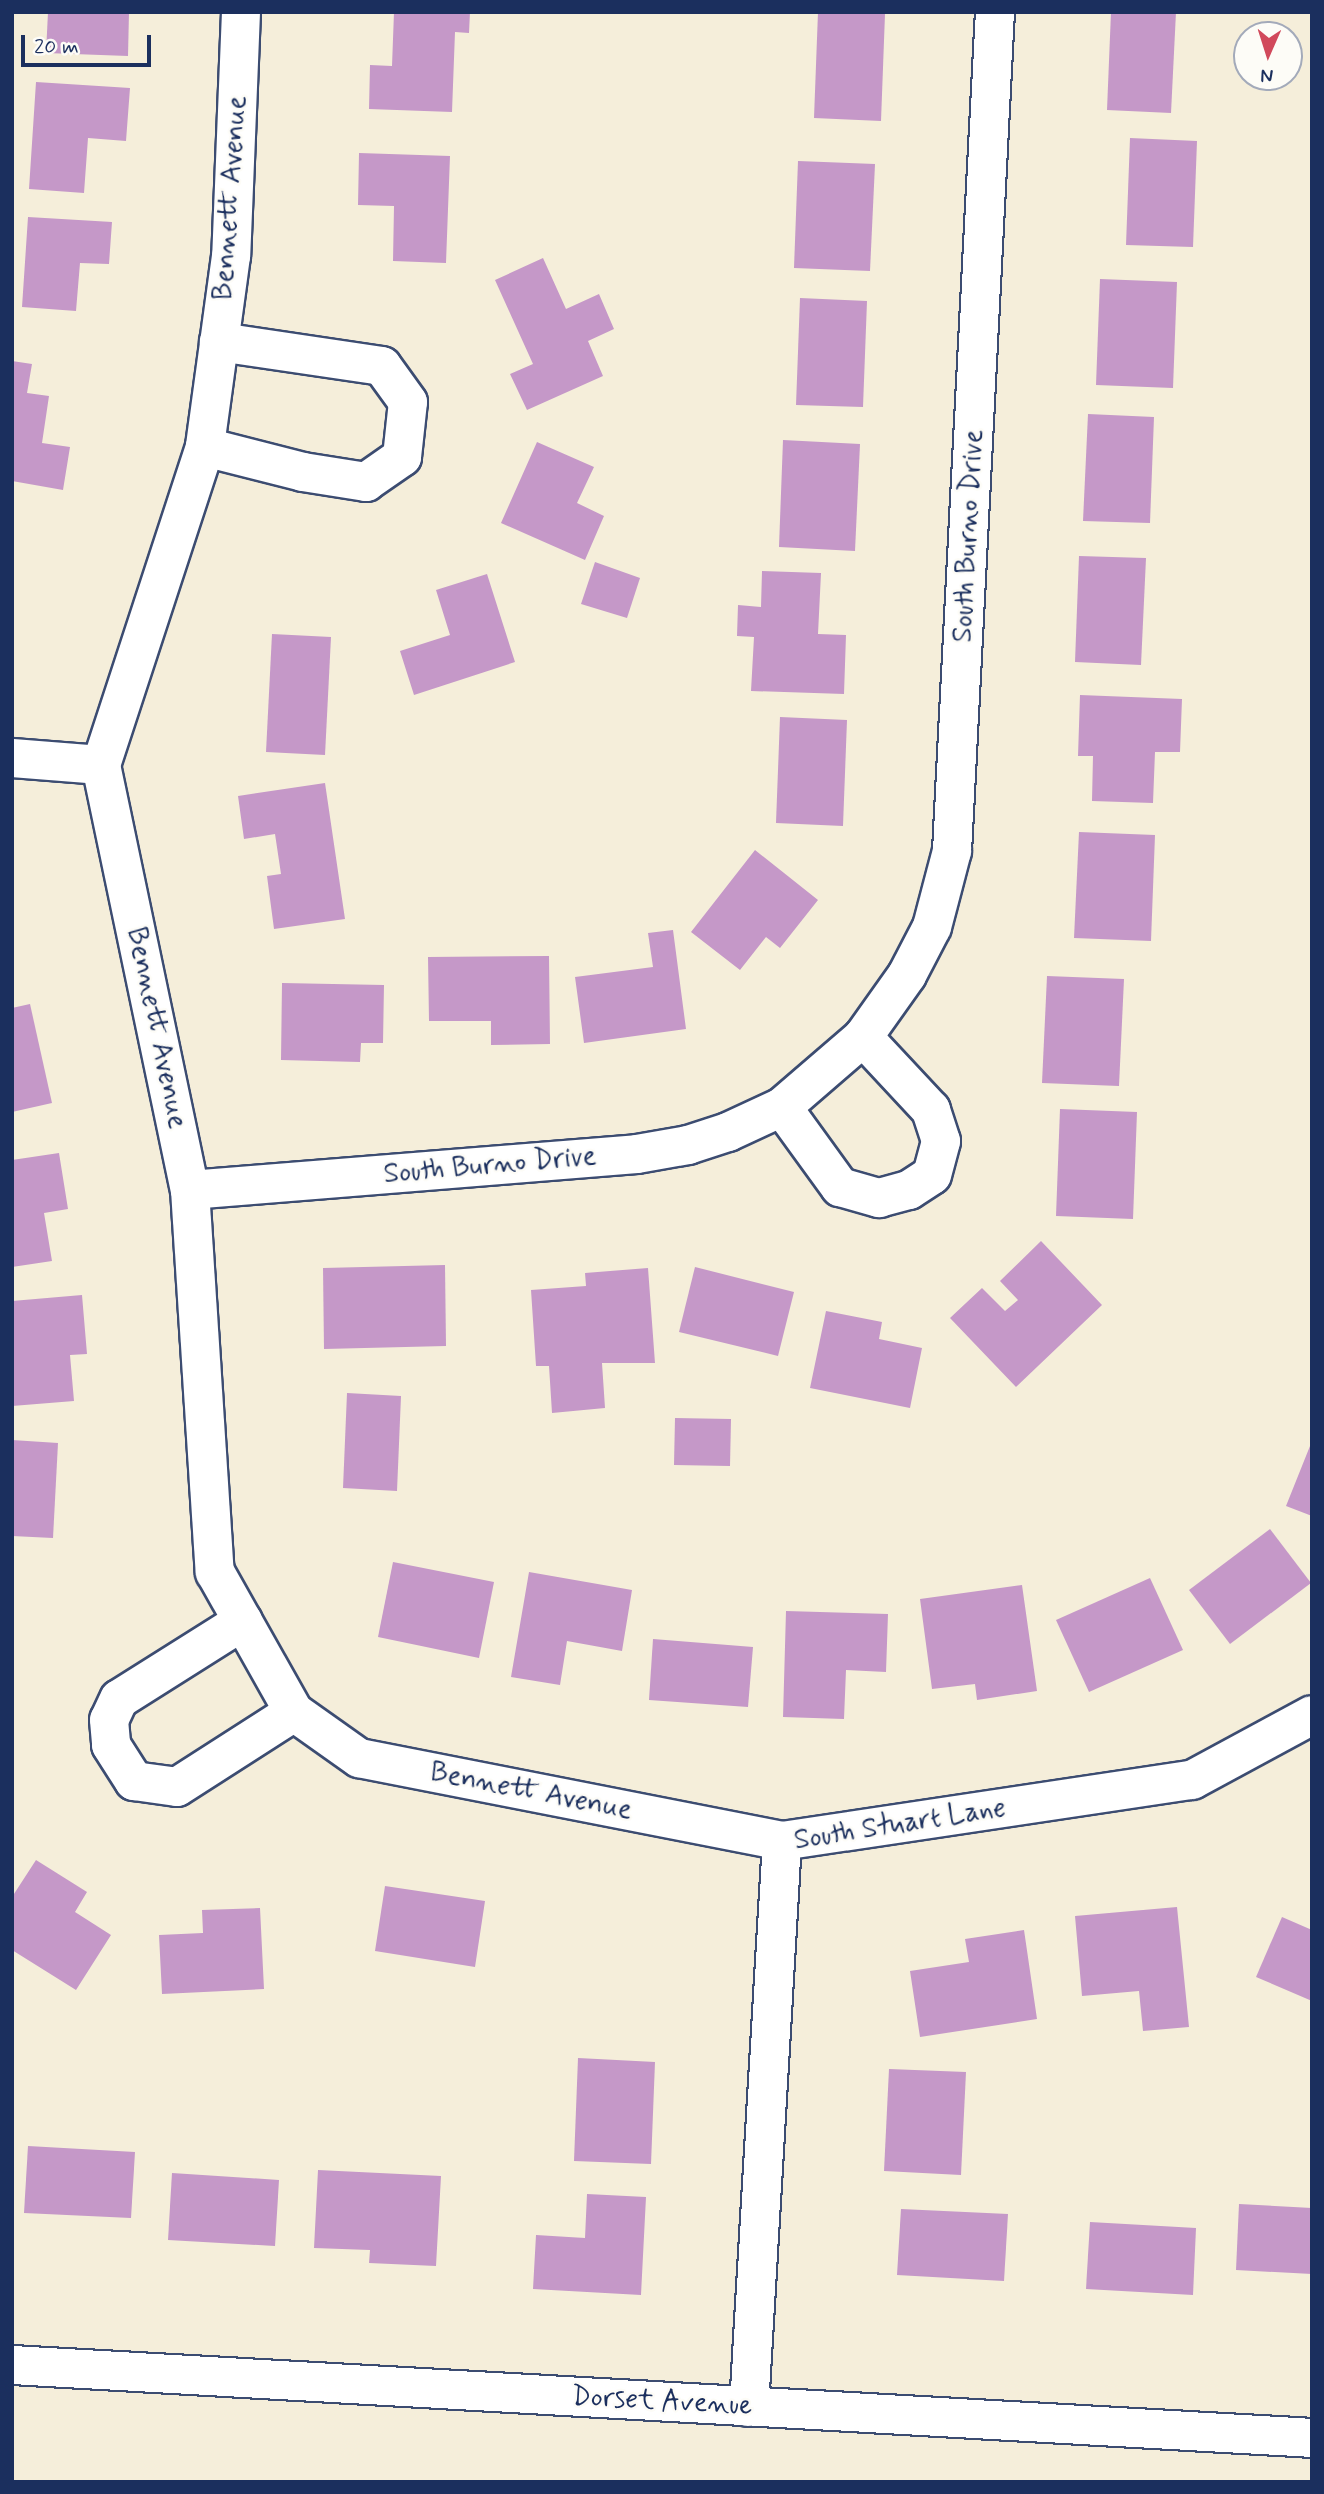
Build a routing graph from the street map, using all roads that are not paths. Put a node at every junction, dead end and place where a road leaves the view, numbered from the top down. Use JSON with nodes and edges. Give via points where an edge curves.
{"nodes":[{"id":1,"x":241,"y":12,"type":"edge"},
{"id":2,"x":995,"y":12,"type":"edge"},
{"id":3,"x":219,"y":342,"type":"junction"},
{"id":4,"x":205,"y":447,"type":"junction"},
{"id":5,"x":12,"y":758,"type":"edge"},
{"id":6,"x":101,"y":765,"type":"junction"},
{"id":7,"x":863,"y":1037,"type":"junction"},
{"id":8,"x":782,"y":1107,"type":"junction"},
{"id":9,"x":190,"y":1189,"type":"junction"},
{"id":10,"x":243,"y":1620,"type":"junction"},
{"id":11,"x":294,"y":1712,"type":"junction"},
{"id":12,"x":1312,"y":1715,"type":"edge"},
{"id":13,"x":782,"y":1841,"type":"junction"},
{"id":14,"x":12,"y":2365,"type":"edge"},
{"id":15,"x":750,"y":2407,"type":"junction"},
{"id":16,"x":1312,"y":2438,"type":"edge"}],
"edges":[{"from":1,"to":3,"type":"street","name":"Bennett Avenue","via":[[231,256]]},
{"from":2,"to":7,"type":"street","name":"South Burno Drive","via":[[952,851],[932,927],[907,975]]},
{"from":3,"to":4,"type":"street","name":"Bennett Avenue"},
{"from":3,"to":4,"type":"street","name":"Bennett Avenue","via":[[382,366],[408,402],[402,457],[366,482],[303,472]]},
{"from":4,"to":6,"type":"street","name":"Bennett Avenue"},
{"from":5,"to":6,"type":"street"},
{"from":6,"to":9,"type":"street","name":"Bennett Avenue"},
{"from":7,"to":8,"type":"street","name":"South Burno Drive"},
{"from":7,"to":8,"type":"street","via":[[931,1110],[941,1141],[932,1175],[909,1190],[879,1198],[840,1187]]},
{"from":8,"to":9,"type":"street","name":"South Burno Drive","via":[[688,1145],[637,1154]]},
{"from":9,"to":10,"type":"street","name":"Bennett Avenue","via":[[215,1572]]},
{"from":10,"to":11,"type":"street","name":"Bennett Avenue"},
{"from":10,"to":11,"type":"street","via":[[119,1699],[109,1720],[111,1745],[134,1781],[177,1787]]},
{"from":11,"to":13,"type":"street","name":"Bennett Avenue","via":[[359,1758]]},
{"from":12,"to":13,"type":"street","name":"South Stuart Lane","via":[[1192,1780]]},
{"from":13,"to":15,"type":"street","name":"South Stuart Lane"},
{"from":14,"to":15,"type":"street","name":"Dorset Avenue"},
{"from":15,"to":16,"type":"street","name":"Dorset Avenue"}]}
